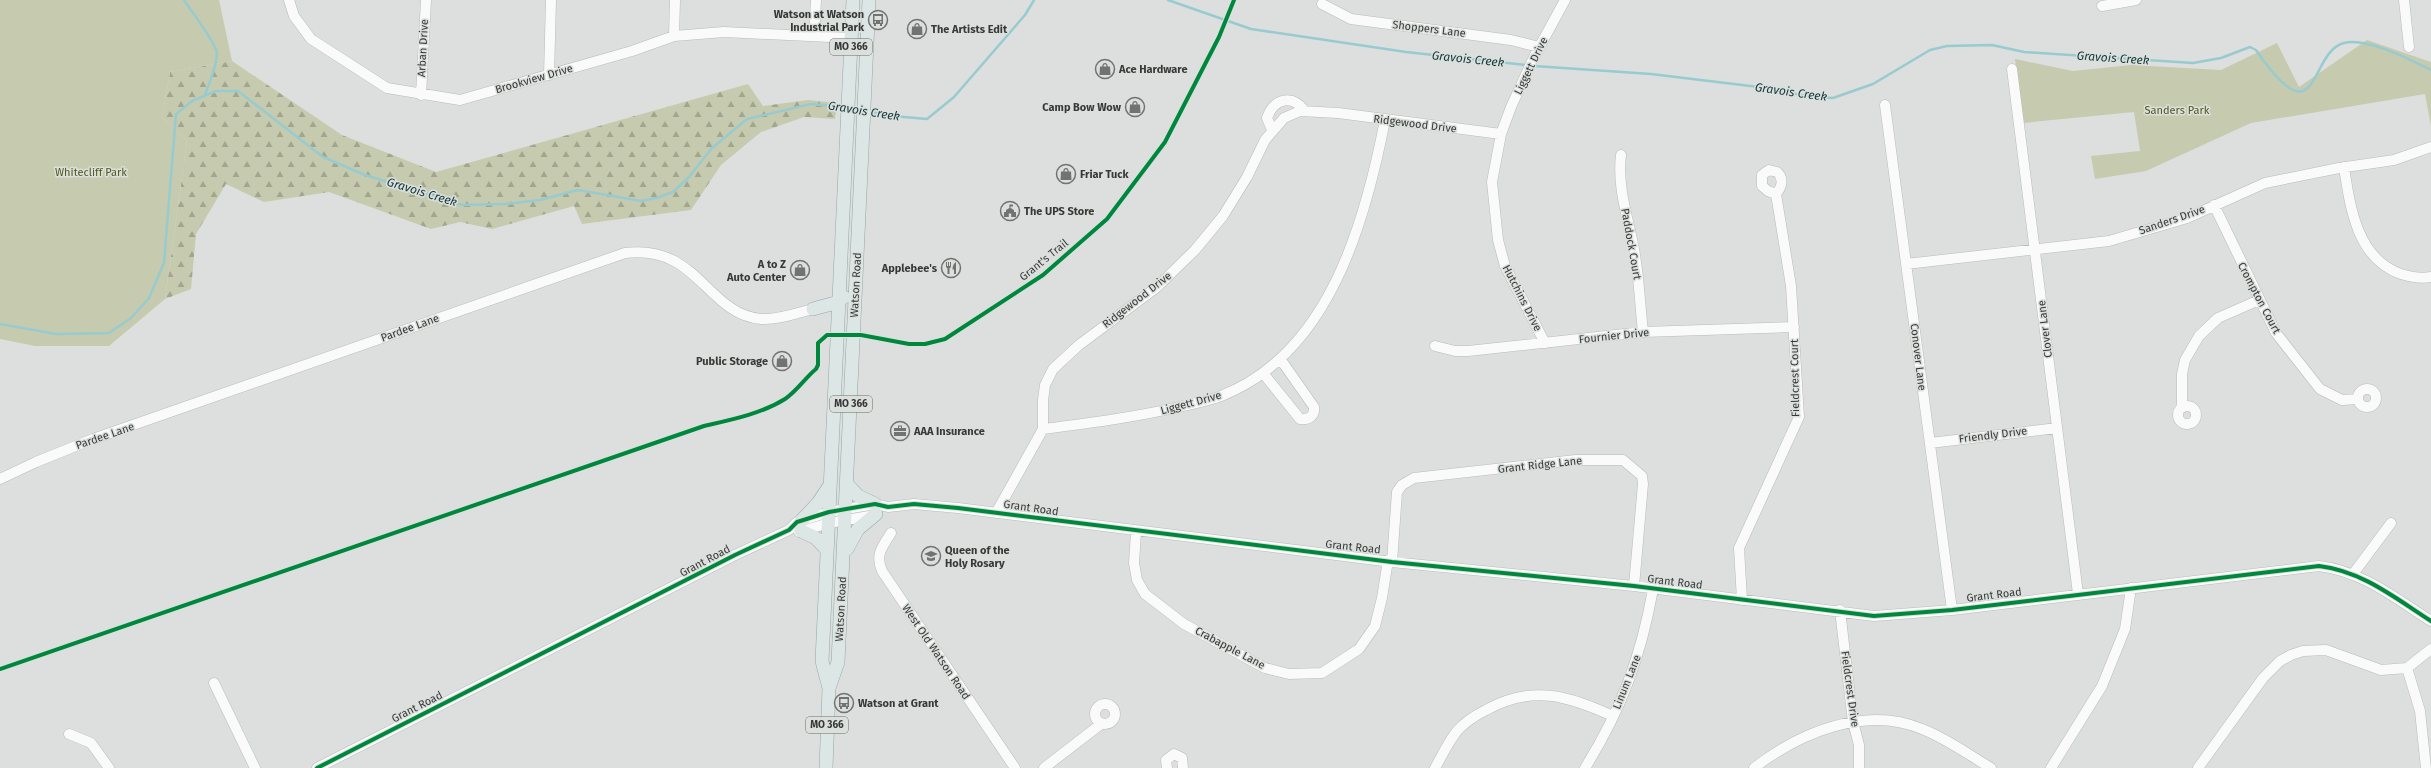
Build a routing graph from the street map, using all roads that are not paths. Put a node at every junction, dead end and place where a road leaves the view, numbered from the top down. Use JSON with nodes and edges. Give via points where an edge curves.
{"nodes":[{"id":1,"x":288,"y":0,"type":"edge"},
{"id":2,"x":426,"y":0,"type":"edge"},
{"id":3,"x":551,"y":0,"type":"edge"},
{"id":4,"x":675,"y":0,"type":"edge"},
{"id":5,"x":816,"y":0,"type":"edge"},
{"id":6,"x":853,"y":0,"type":"edge"},
{"id":7,"x":870,"y":0,"type":"edge"},
{"id":8,"x":1565,"y":0,"type":"edge"},
{"id":9,"x":2136,"y":0,"type":"edge"},
{"id":10,"x":2404,"y":0,"type":"edge"},
{"id":11,"x":1322,"y":4,"type":"dead end"},
{"id":12,"x":2102,"y":6,"type":"dead end"},
{"id":13,"x":674,"y":36,"type":"junction"},
{"id":14,"x":814,"y":36,"type":"junction"},
{"id":15,"x":851,"y":38,"type":"junction"},
{"id":16,"x":1539,"y":48,"type":"junction"},
{"id":17,"x":2409,"y":48,"type":"dead end"},
{"id":18,"x":2012,"y":69,"type":"dead end"},
{"id":19,"x":549,"y":75,"type":"junction"},
{"id":20,"x":421,"y":95,"type":"junction"},
{"id":21,"x":1885,"y":105,"type":"dead end"},
{"id":22,"x":1305,"y":111,"type":"junction"},
{"id":23,"x":1385,"y":120,"type":"junction"},
{"id":24,"x":1272,"y":130,"type":"junction"},
{"id":25,"x":1501,"y":134,"type":"junction"},
{"id":26,"x":2431,"y":147,"type":"edge"},
{"id":27,"x":1621,"y":155,"type":"dead end"},
{"id":28,"x":2344,"y":167,"type":"junction"},
{"id":29,"x":1776,"y":194,"type":"dead end"},
{"id":30,"x":2214,"y":205,"type":"junction"},
{"id":31,"x":2035,"y":249,"type":"junction"},
{"id":32,"x":1906,"y":264,"type":"junction"},
{"id":33,"x":2431,"y":277,"type":"edge"},
{"id":34,"x":846,"y":291,"type":"junction"},
{"id":35,"x":2259,"y":300,"type":"junction"},
{"id":36,"x":812,"y":309,"type":"junction"},
{"id":37,"x":838,"y":320,"type":"junction"},
{"id":38,"x":1794,"y":327,"type":"junction"},
{"id":39,"x":1643,"y":332,"type":"junction"},
{"id":40,"x":1545,"y":343,"type":"junction"},
{"id":41,"x":1435,"y":346,"type":"dead end"},
{"id":42,"x":1281,"y":360,"type":"junction"},
{"id":43,"x":1263,"y":373,"type":"junction"},
{"id":44,"x":2358,"y":399,"type":"dead end"},
{"id":45,"x":2182,"y":408,"type":"dead end"},
{"id":46,"x":2057,"y":428,"type":"junction"},
{"id":47,"x":1043,"y":430,"type":"junction"},
{"id":48,"x":1930,"y":443,"type":"junction"},
{"id":49,"x":0,"y":479,"type":"edge"},
{"id":50,"x":830,"y":484,"type":"junction"},
{"id":51,"x":847,"y":484,"type":"junction"},
{"id":52,"x":879,"y":509,"type":"junction"},
{"id":53,"x":996,"y":513,"type":"junction"},
{"id":54,"x":846,"y":514,"type":"junction"},
{"id":55,"x":829,"y":517,"type":"junction"},
{"id":56,"x":2391,"y":522,"type":"dead end"},
{"id":57,"x":797,"y":527,"type":"junction"},
{"id":58,"x":1136,"y":532,"type":"junction"},
{"id":59,"x":891,"y":533,"type":"dead end"},
{"id":60,"x":827,"y":550,"type":"junction"},
{"id":61,"x":844,"y":557,"type":"junction"},
{"id":62,"x":1390,"y":561,"type":"junction"},
{"id":63,"x":2353,"y":574,"type":"junction"},
{"id":64,"x":1634,"y":586,"type":"junction"},
{"id":65,"x":2131,"y":588,"type":"junction"},
{"id":66,"x":1653,"y":590,"type":"junction"},
{"id":67,"x":2078,"y":594,"type":"junction"},
{"id":68,"x":1742,"y":600,"type":"junction"},
{"id":69,"x":1840,"y":610,"type":"junction"},
{"id":70,"x":1952,"y":610,"type":"junction"},
{"id":71,"x":2431,"y":621,"type":"edge"},
{"id":72,"x":2431,"y":649,"type":"edge"},
{"id":73,"x":2407,"y":668,"type":"junction"},
{"id":74,"x":214,"y":683,"type":"dead end"},
{"id":75,"x":829,"y":688,"type":"junction"},
{"id":76,"x":1613,"y":716,"type":"junction"},
{"id":77,"x":1853,"y":722,"type":"junction"},
{"id":78,"x":1101,"y":724,"type":"dead end"},
{"id":79,"x":69,"y":734,"type":"dead end"},
{"id":80,"x":109,"y":768,"type":"edge"},
{"id":81,"x":255,"y":768,"type":"edge"},
{"id":82,"x":317,"y":768,"type":"edge"},
{"id":83,"x":826,"y":768,"type":"edge"},
{"id":84,"x":1015,"y":768,"type":"edge"},
{"id":85,"x":1044,"y":768,"type":"edge"},
{"id":86,"x":1167,"y":768,"type":"edge"},
{"id":87,"x":1183,"y":768,"type":"edge"},
{"id":88,"x":1435,"y":768,"type":"edge"},
{"id":89,"x":1585,"y":768,"type":"edge"},
{"id":90,"x":1754,"y":768,"type":"edge"},
{"id":91,"x":1860,"y":768,"type":"edge"},
{"id":92,"x":1991,"y":768,"type":"edge"},
{"id":93,"x":2051,"y":768,"type":"edge"},
{"id":94,"x":2198,"y":768,"type":"edge"},
{"id":95,"x":2426,"y":768,"type":"edge"}],
"edges":[{"from":1,"to":20,"type":"street","name":"Brookview Drive","via":[[294,16],[311,39],[387,88]]},
{"from":2,"to":20,"type":"street","name":"Arban Drive"},
{"from":3,"to":19,"type":"street"},
{"from":4,"to":13,"type":"street"},
{"from":5,"to":14,"type":"street"},
{"from":6,"to":15,"type":"main road","name":"Watson Road","number":"MO 366"},
{"from":7,"to":34,"type":"main road","name":"Watson Road","number":"MO 366","via":[[864,118]]},
{"from":8,"to":16,"type":"street","name":"Liggett Drive"},
{"from":9,"to":12,"type":"street"},
{"from":10,"to":17,"type":"street"},
{"from":11,"to":16,"type":"street","name":"Shoppers Lane","via":[[1351,19],[1511,40]]},
{"from":13,"to":14,"type":"street","name":"Brookview Drive","via":[[724,32]]},
{"from":13,"to":19,"type":"street","name":"Brookview Drive","via":[[632,52]]},
{"from":14,"to":15,"type":"street","name":"Brookview Drive"},
{"from":15,"to":34,"type":"main road","name":"Watson Road","number":"MO 366","via":[[847,117]]},
{"from":16,"to":25,"type":"street","name":"Liggett Drive"},
{"from":18,"to":31,"type":"street","name":"Clover Lane"},
{"from":19,"to":20,"type":"street","name":"Brookview Drive","via":[[460,100]]},
{"from":21,"to":32,"type":"street","name":"Conover Lane"},
{"from":22,"to":23,"type":"street","name":"Ridgewood Drive"},
{"from":22,"to":24,"type":"street","name":"Ridgewood Drive","via":[[1284,118]]},
{"from":22,"to":24,"type":"street","name":"Ridgewood Drive","via":[[1299,103],[1286,99],[1276,104],[1267,118]]},
{"from":23,"to":25,"type":"street","name":"Ridgewood Drive"},
{"from":23,"to":42,"type":"street","name":"Liggett Drive","via":[[1374,179],[1333,290],[1320,312]]},
{"from":24,"to":47,"type":"street","name":"Ridgewood Drive","via":[[1223,216],[1195,250],[1157,288],[1079,345],[1053,370],[1045,385]]},
{"from":25,"to":40,"type":"street","name":"Hutchins Drive","via":[[1492,182],[1498,240],[1505,266]]},
{"from":26,"to":28,"type":"street","name":"Sanders Drive","via":[[2394,160]]},
{"from":27,"to":39,"type":"street","name":"Paddock Court","via":[[1619,172],[1634,251]]},
{"from":28,"to":30,"type":"street","name":"Sanders Drive","via":[[2265,183]]},
{"from":28,"to":33,"type":"street","via":[[2352,216],[2374,258],[2397,273],[2416,278]]},
{"from":29,"to":38,"type":"street","name":"Fieldcrest Court","via":[[1791,286]]},
{"from":30,"to":31,"type":"street","name":"Sanders Drive","via":[[2187,218],[2108,241]]},
{"from":30,"to":35,"type":"street","name":"Crompton Court"},
{"from":31,"to":32,"type":"street","name":"Sanders Drive"},
{"from":31,"to":46,"type":"street","name":"Clover Lane"},
{"from":32,"to":48,"type":"street","name":"Conover Lane"},
{"from":34,"to":36,"type":"main road"},
{"from":34,"to":37,"type":"main road","name":"Watson Road","number":"MO 366"},
{"from":34,"to":51,"type":"main road","name":"Watson Road","number":"MO 366"},
{"from":35,"to":44,"type":"street","name":"Crompton Court","via":[[2276,333],[2320,389],[2342,400]]},
{"from":35,"to":45,"type":"street","via":[[2218,318],[2199,336],[2185,360],[2182,374]]},
{"from":36,"to":37,"type":"main road"},
{"from":36,"to":49,"type":"street","name":"Pardee Lane","via":[[763,319],[748,316],[734,310],[693,272],[676,261],[660,254],[643,251],[626,253],[93,439]]},
{"from":37,"to":50,"type":"main road","name":"Watson Road","number":"MO 366"},
{"from":38,"to":39,"type":"street","name":"Fournier Drive"},
{"from":38,"to":68,"type":"street","name":"Fieldcrest Court","via":[[1798,417],[1739,548]]},
{"from":39,"to":40,"type":"street","name":"Fournier Drive"},
{"from":40,"to":41,"type":"street","name":"Fournier Drive","via":[[1468,351]]},
{"from":42,"to":43,"type":"street","name":"Liggett Drive"},
{"from":42,"to":43,"type":"street","via":[[1314,407],[1311,417],[1307,419],[1297,416]]},
{"from":43,"to":47,"type":"street","name":"Liggett Drive","via":[[1221,396],[1141,416]]},
{"from":46,"to":48,"type":"street","name":"Friendly Drive"},
{"from":46,"to":67,"type":"street","name":"Clover Lane"},
{"from":47,"to":53,"type":"street"},
{"from":48,"to":70,"type":"street","name":"Conover Lane"},
{"from":50,"to":55,"type":"main road","name":"Watson Road","number":"MO 366"},
{"from":50,"to":57,"type":"main road","via":[[818,503]]},
{"from":51,"to":52,"type":"main road","via":[[858,496]]},
{"from":51,"to":54,"type":"main road","name":"Watson Road","number":"MO 366"},
{"from":52,"to":53,"type":"street","name":"Grant Road","via":[[914,504]]},
{"from":52,"to":54,"type":"street","name":"Grant Road"},
{"from":52,"to":61,"type":"main road","via":[[858,529]]},
{"from":53,"to":58,"type":"street","name":"Grant Road"},
{"from":54,"to":55,"type":"street","name":"Grant Road"},
{"from":54,"to":61,"type":"main road","name":"Watson Road","number":"MO 366"},
{"from":55,"to":57,"type":"street","name":"Grant Road"},
{"from":55,"to":60,"type":"main road","name":"Watson Road","number":"MO 366"},
{"from":56,"to":63,"type":"street"},
{"from":57,"to":60,"type":"main road","via":[[816,538]]},
{"from":57,"to":82,"type":"street","name":"Grant Road","via":[[735,555]]},
{"from":58,"to":62,"type":"street","name":"Grant Road"},
{"from":58,"to":62,"type":"street","name":"Crabapple Lane","via":[[1134,563],[1137,580],[1145,594],[1184,624],[1265,668],[1289,674],[1322,673],[1359,649],[1375,626]]},
{"from":59,"to":84,"type":"street","name":"West Old Watson Road","via":[[879,551],[878,562],[882,571]]},
{"from":60,"to":75,"type":"main road","name":"Watson Road","number":"MO 366","via":[[822,661]]},
{"from":61,"to":75,"type":"main road","name":"Watson Road","number":"MO 366","via":[[838,662]]},
{"from":62,"to":64,"type":"street","name":"Grant Road"},
{"from":62,"to":64,"type":"street","name":"Grant Ridge Lane","via":[[1397,492],[1402,484],[1414,478],[1576,460],[1623,460],[1642,476],[1643,484]]},
{"from":63,"to":65,"type":"street","name":"Grant Road","via":[[2337,568],[2319,566]]},
{"from":63,"to":71,"type":"street","name":"Grant Road"},
{"from":64,"to":66,"type":"street","name":"Grant Road"},
{"from":65,"to":67,"type":"street","name":"Grant Road"},
{"from":65,"to":93,"type":"street","via":[[2125,629],[2102,686]]},
{"from":66,"to":68,"type":"street","name":"Grant Road"},
{"from":66,"to":76,"type":"street","name":"Linum Lane","via":[[1645,634],[1632,678]]},
{"from":67,"to":70,"type":"street","name":"Grant Road"},
{"from":68,"to":69,"type":"street","name":"Grant Road"},
{"from":69,"to":70,"type":"street","name":"Grant Road","via":[[1874,616]]},
{"from":69,"to":77,"type":"street","name":"Fieldcrest Drive"},
{"from":72,"to":73,"type":"street"},
{"from":73,"to":94,"type":"street","via":[[2381,670],[2326,650],[2303,651],[2291,655],[2280,661],[2263,678]]},
{"from":73,"to":95,"type":"street","via":[[2420,711]]},
{"from":74,"to":81,"type":"street"},
{"from":75,"to":83,"type":"main road","name":"Watson Road","number":"MO 366"},
{"from":76,"to":88,"type":"street","via":[[1562,696],[1541,694],[1519,697],[1497,704],[1476,715],[1457,731]]},
{"from":76,"to":89,"type":"street","name":"Linum Lane","via":[[1603,740]]},
{"from":77,"to":90,"type":"street","via":[[1802,737],[1780,748]]},
{"from":77,"to":91,"type":"street","name":"Fieldcrest Drive"},
{"from":77,"to":92,"type":"street","via":[[1879,718],[1922,728]]},
{"from":78,"to":85,"type":"street"},
{"from":79,"to":80,"type":"street","via":[[91,743]]},
{"from":86,"to":87,"type":"street","via":[[1166,760],[1174,754],[1182,758]]}]}
